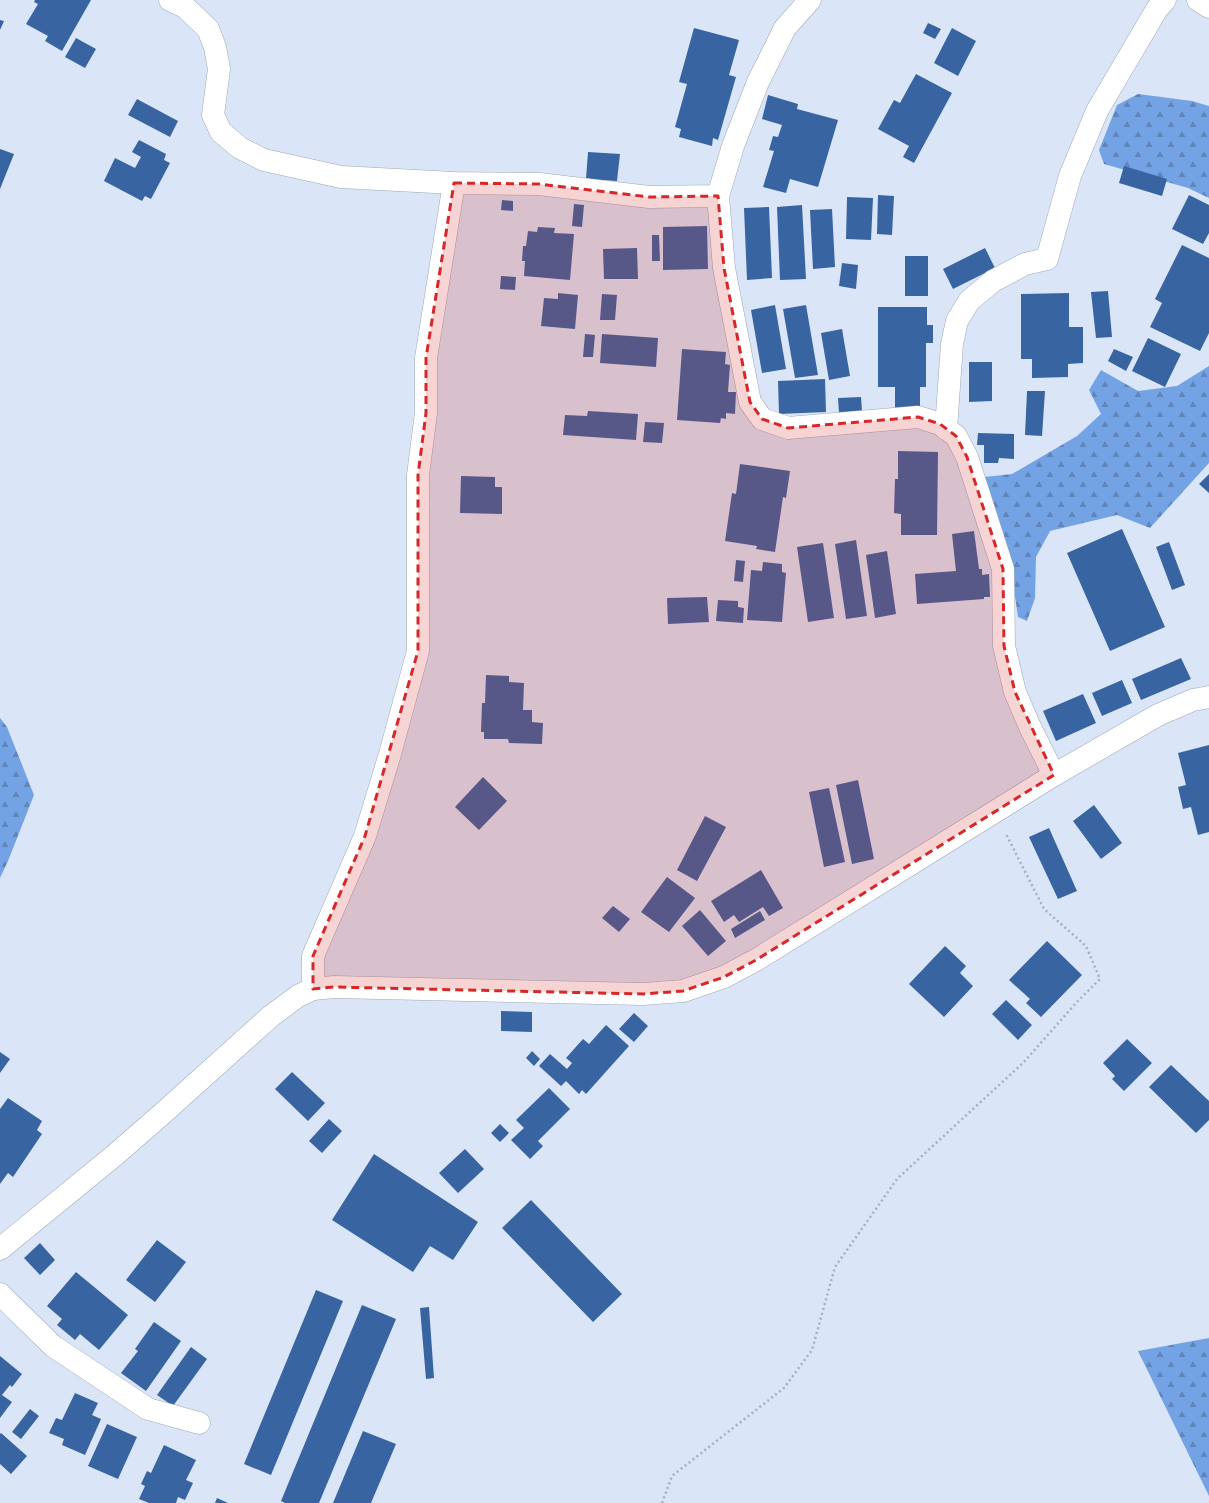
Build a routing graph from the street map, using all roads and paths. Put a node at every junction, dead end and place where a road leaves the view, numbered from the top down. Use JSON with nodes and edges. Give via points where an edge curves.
{"nodes":[{"id":1,"x":170,"y":0,"type":"edge"},
{"id":2,"x":810,"y":0,"type":"edge"},
{"id":3,"x":1165,"y":0,"type":"edge"},
{"id":4,"x":1198,"y":0,"type":"edge"},
{"id":5,"x":1209,"y":7,"type":"edge"},
{"id":6,"x":454,"y":183,"type":"junction"},
{"id":7,"x":718,"y":196,"type":"junction"},
{"id":8,"x":946,"y":428,"type":"junction"},
{"id":9,"x":1209,"y":697,"type":"edge"},
{"id":10,"x":1054,"y":775,"type":"junction"},
{"id":11,"x":995,"y":812,"type":"junction"},
{"id":12,"x":313,"y":989,"type":"junction"},
{"id":13,"x":0,"y":1249,"type":"edge"},
{"id":14,"x":0,"y":1294,"type":"edge"},
{"id":15,"x":199,"y":1423,"type":"dead end"},
{"id":16,"x":662,"y":1503,"type":"edge"}],
"edges":[{"from":1,"to":6,"type":"street","via":[[185,8],[208,29],[219,69],[213,114],[222,132],[240,148],[264,160],[341,177]]},
{"from":2,"to":7,"type":"street","via":[[785,28],[758,82],[733,146]]},
{"from":3,"to":8,"type":"street","via":[[1097,111],[1070,176],[1047,259],[1025,264],[993,281],[968,301],[957,321],[952,344]]},
{"from":4,"to":5,"type":"street"},
{"from":6,"to":7,"type":"street","via":[[539,184],[649,197]]},
{"from":6,"to":12,"type":"street","via":[[426,358],[426,413],[418,475],[418,652],[365,836],[314,956]]},
{"from":7,"to":8,"type":"street","via":[[725,276],[750,402],[762,419],[788,428],[918,417]]},
{"from":8,"to":10,"type":"street","via":[[956,436],[967,457],[1002,569],[1004,646],[1015,692]]},
{"from":9,"to":10,"type":"street","via":[[1193,700],[1158,715]]},
{"from":10,"to":11,"type":"street"},
{"from":11,"to":12,"type":"street","via":[[756,960],[724,977],[684,991],[643,994],[334,987]]},
{"from":11,"to":16,"type":"path","via":[[1044,909],[1086,946],[1100,979],[1023,1062],[897,1179],[835,1267],[812,1350],[784,1388],[672,1476]]},
{"from":12,"to":13,"type":"street","via":[[298,996],[271,1016],[127,1145]]},
{"from":14,"to":15,"type":"street","via":[[53,1346],[148,1409]]}]}
